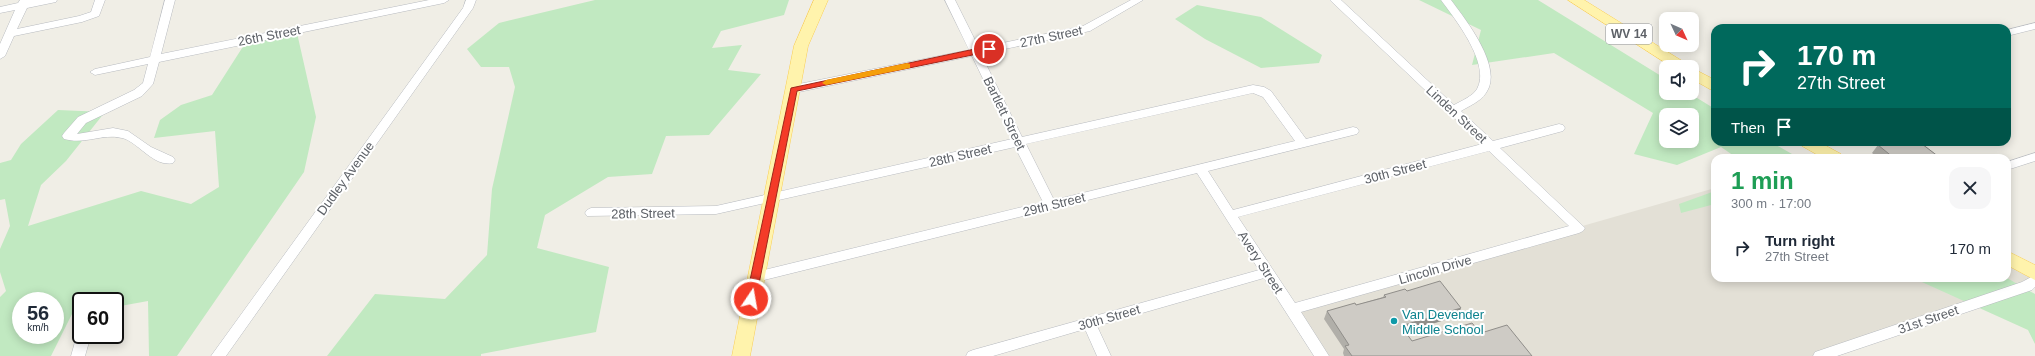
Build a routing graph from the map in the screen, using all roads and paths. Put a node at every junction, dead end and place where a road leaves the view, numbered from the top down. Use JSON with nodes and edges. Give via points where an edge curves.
{"nodes":[{"id":1,"x":52,"y":0,"type":"edge"},
{"id":2,"x":100,"y":0,"type":"edge"},
{"id":3,"x":170,"y":0,"type":"edge"},
{"id":4,"x":444,"y":0,"type":"edge"},
{"id":5,"x":471,"y":0,"type":"edge"},
{"id":6,"x":821,"y":0,"type":"edge"},
{"id":7,"x":950,"y":0,"type":"edge"},
{"id":8,"x":1138,"y":0,"type":"edge"},
{"id":9,"x":1335,"y":0,"type":"edge"},
{"id":10,"x":1446,"y":0,"type":"edge"},
{"id":11,"x":1575,"y":0,"type":"edge"},
{"id":12,"x":24,"y":3,"type":"edge"},
{"id":13,"x":0,"y":10,"type":"edge"},
{"id":14,"x":2035,"y":26,"type":"edge"},
{"id":15,"x":2011,"y":32,"type":"edge"},
{"id":16,"x":10,"y":34,"type":"junction"},
{"id":17,"x":975,"y":52,"type":"junction"},
{"id":18,"x":0,"y":56,"type":"edge"},
{"id":19,"x":155,"y":60,"type":"junction"},
{"id":20,"x":1671,"y":60,"type":"edge"},
{"id":21,"x":95,"y":72,"type":"dead end"},
{"id":22,"x":1699,"y":77,"type":"edge"},
{"id":23,"x":1711,"y":85,"type":"edge"},
{"id":24,"x":794,"y":90,"type":"junction"},
{"id":25,"x":1453,"y":111,"type":"junction"},
{"id":26,"x":1559,"y":128,"type":"dead end"},
{"id":27,"x":1353,"y":131,"type":"dead end"},
{"id":28,"x":1019,"y":142,"type":"junction"},
{"id":29,"x":1303,"y":143,"type":"junction"},
{"id":30,"x":1491,"y":146,"type":"junction"},
{"id":31,"x":1814,"y":146,"type":"edge"},
{"id":32,"x":1828,"y":154,"type":"edge"},
{"id":33,"x":2035,"y":157,"type":"edge"},
{"id":34,"x":169,"y":160,"type":"dead end"},
{"id":35,"x":2011,"y":165,"type":"edge"},
{"id":36,"x":1200,"y":168,"type":"junction"},
{"id":37,"x":772,"y":198,"type":"junction"},
{"id":38,"x":1051,"y":205,"type":"junction"},
{"id":39,"x":591,"y":214,"type":"dead end"},
{"id":40,"x":1230,"y":214,"type":"junction"},
{"id":41,"x":1579,"y":228,"type":"joint"},
{"id":42,"x":2011,"y":259,"type":"edge"},
{"id":43,"x":1268,"y":272,"type":"junction"},
{"id":44,"x":2035,"y":273,"type":"edge"},
{"id":45,"x":756,"y":277,"type":"junction"},
{"id":46,"x":2035,"y":280,"type":"edge"},
{"id":47,"x":1292,"y":309,"type":"junction"},
{"id":48,"x":1089,"y":323,"type":"junction"},
{"id":49,"x":81,"y":344,"type":"edge"},
{"id":50,"x":78,"y":356,"type":"edge"},
{"id":51,"x":218,"y":356,"type":"edge"},
{"id":52,"x":741,"y":356,"type":"edge"},
{"id":53,"x":973,"y":356,"type":"edge"},
{"id":54,"x":1104,"y":356,"type":"edge"},
{"id":55,"x":1322,"y":356,"type":"edge"},
{"id":56,"x":1821,"y":356,"type":"edge"}],
"edges":[{"from":1,"to":12,"type":"street"},
{"from":2,"to":16,"type":"street","via":[[95,14],[82,19]]},
{"from":3,"to":19,"type":"street"},
{"from":4,"to":19,"type":"street","name":"26th Street"},
{"from":5,"to":51,"type":"street","name":"Dudley Avenue","via":[[468,8]]},
{"from":6,"to":24,"type":"main road","via":[[801,46]]},
{"from":7,"to":17,"type":"street","name":"Bartlett Street"},
{"from":8,"to":17,"type":"street","name":"27th Street","via":[[1086,29]]},
{"from":9,"to":25,"type":"street","name":"Linden Street"},
{"from":10,"to":25,"type":"street","via":[[1473,40],[1484,64],[1486,83],[1481,92]]},
{"from":11,"to":20,"type":"main road","number":"WV 14"},
{"from":12,"to":13,"type":"street"},
{"from":12,"to":16,"type":"street"},
{"from":14,"to":15,"type":"street"},
{"from":16,"to":18,"type":"street"},
{"from":17,"to":24,"type":"street","name":"27th Street"},
{"from":17,"to":28,"type":"street","name":"Bartlett Street"},
{"from":19,"to":21,"type":"street","name":"26th Street"},
{"from":19,"to":34,"type":"street","via":[[148,84],[138,93],[82,120],[68,136],[79,138],[113,132],[128,135],[148,150]]},
{"from":22,"to":23,"type":"main road"},
{"from":24,"to":37,"type":"main road"},
{"from":25,"to":30,"type":"street","name":"Linden Street"},
{"from":26,"to":30,"type":"street","name":"30th Street"},
{"from":27,"to":29,"type":"street","name":"29th Street"},
{"from":28,"to":29,"type":"street","name":"28th Street","via":[[1253,89],[1266,94]]},
{"from":28,"to":37,"type":"street","name":"28th Street"},
{"from":28,"to":38,"type":"street","name":"Bartlett Street"},
{"from":29,"to":36,"type":"street","name":"29th Street"},
{"from":30,"to":40,"type":"street","name":"30th Street"},
{"from":30,"to":41,"type":"street","name":"Linden Street"},
{"from":31,"to":32,"type":"main road"},
{"from":33,"to":35,"type":"street"},
{"from":36,"to":38,"type":"street","name":"29th Street"},
{"from":36,"to":40,"type":"street","name":"Avery Street"},
{"from":37,"to":39,"type":"street","name":"28th Street","via":[[716,210]]},
{"from":37,"to":45,"type":"main road"},
{"from":38,"to":45,"type":"street","name":"29th Street"},
{"from":40,"to":43,"type":"street","name":"Avery Street"},
{"from":41,"to":47,"type":"street","name":"Lincoln Drive"},
{"from":42,"to":44,"type":"main road"},
{"from":43,"to":47,"type":"street","name":"Avery Street"},
{"from":43,"to":48,"type":"street","name":"30th Street"},
{"from":45,"to":52,"type":"main road"},
{"from":46,"to":56,"type":"street","name":"31st Street","via":[[2027,286]]},
{"from":47,"to":55,"type":"street","name":"Avery Street"},
{"from":48,"to":53,"type":"street","name":"30th Street"},
{"from":48,"to":54,"type":"street"},
{"from":49,"to":50,"type":"street"}]}
